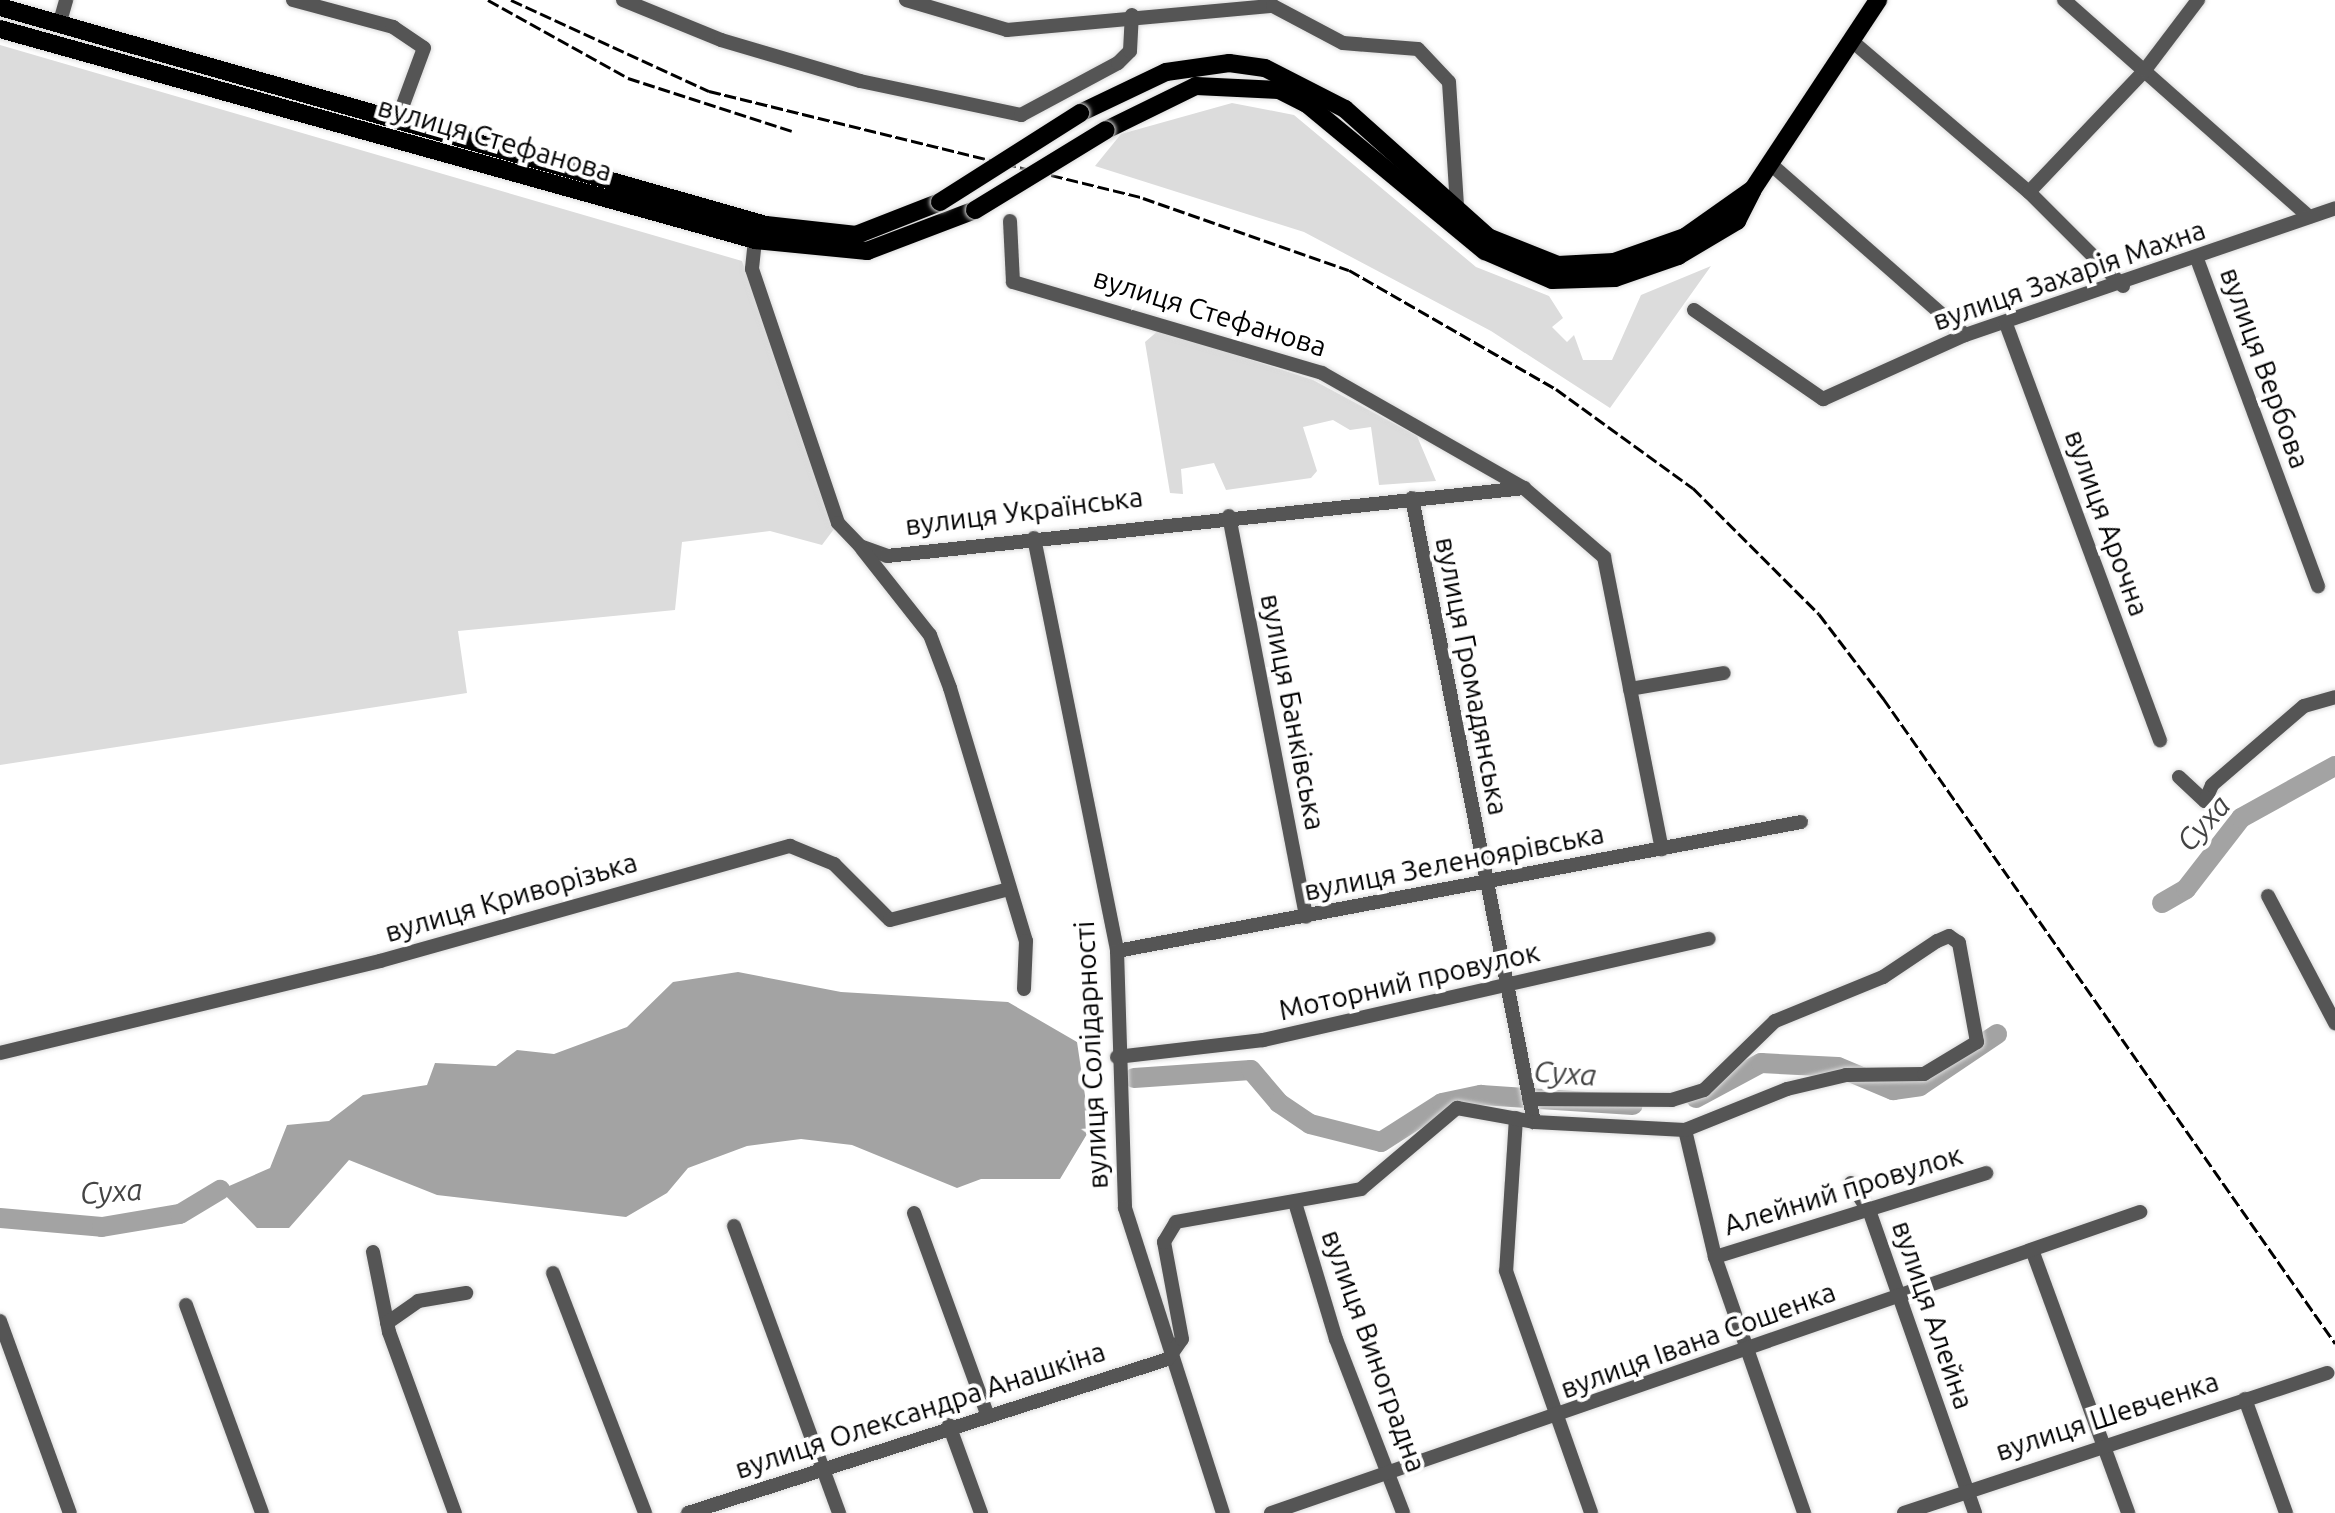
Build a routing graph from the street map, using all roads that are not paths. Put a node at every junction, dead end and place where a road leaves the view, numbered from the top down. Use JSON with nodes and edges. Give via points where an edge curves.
{"nodes":[{"id":1,"x":66,"y":0,"type":"edge"},
{"id":2,"x":293,"y":0,"type":"edge"},
{"id":3,"x":623,"y":0,"type":"edge"},
{"id":4,"x":906,"y":0,"type":"edge"},
{"id":5,"x":1878,"y":0,"type":"edge"},
{"id":6,"x":2064,"y":0,"type":"edge"},
{"id":7,"x":2198,"y":0,"type":"edge"},
{"id":8,"x":0,"y":7,"type":"edge"},
{"id":9,"x":1132,"y":15,"type":"junction"},
{"id":10,"x":59,"y":25,"type":"junction"},
{"id":11,"x":0,"y":29,"type":"edge"},
{"id":12,"x":1852,"y":41,"type":"junction"},
{"id":13,"x":2145,"y":70,"type":"junction"},
{"id":14,"x":397,"y":121,"type":"junction"},
{"id":15,"x":1774,"y":167,"type":"junction"},
{"id":16,"x":1753,"y":189,"type":"junction"},
{"id":17,"x":2029,"y":192,"type":"junction"},
{"id":18,"x":1457,"y":205,"type":"junction"},
{"id":19,"x":2335,"y":208,"type":"edge"},
{"id":20,"x":2309,"y":217,"type":"junction"},
{"id":21,"x":1010,"y":221,"type":"dead end"},
{"id":22,"x":760,"y":233,"type":"junction"},
{"id":23,"x":2092,"y":258,"type":"junction"},
{"id":24,"x":2197,"y":259,"type":"junction"},
{"id":25,"x":2123,"y":286,"type":"junction"},
{"id":26,"x":2090,"y":297,"type":"junction"},
{"id":27,"x":1694,"y":310,"type":"dead end"},
{"id":28,"x":2006,"y":324,"type":"junction"},
{"id":29,"x":1965,"y":335,"type":"junction"},
{"id":30,"x":1524,"y":488,"type":"junction"},
{"id":31,"x":1412,"y":498,"type":"junction"},
{"id":32,"x":1229,"y":516,"type":"junction"},
{"id":33,"x":1034,"y":538,"type":"junction"},
{"id":34,"x":860,"y":546,"type":"junction"},
{"id":35,"x":2318,"y":586,"type":"dead end"},
{"id":36,"x":1724,"y":673,"type":"dead end"},
{"id":37,"x":1630,"y":689,"type":"junction"},
{"id":38,"x":2335,"y":697,"type":"edge"},
{"id":39,"x":2160,"y":740,"type":"dead end"},
{"id":40,"x":2179,"y":777,"type":"dead end"},
{"id":41,"x":1801,"y":822,"type":"dead end"},
{"id":42,"x":1662,"y":849,"type":"junction"},
{"id":43,"x":1486,"y":883,"type":"junction"},
{"id":44,"x":1009,"y":889,"type":"junction"},
{"id":45,"x":2268,"y":896,"type":"dead end"},
{"id":46,"x":1306,"y":917,"type":"junction"},
{"id":47,"x":1709,"y":939,"type":"dead end"},
{"id":48,"x":1117,"y":951,"type":"junction"},
{"id":49,"x":1505,"y":987,"type":"junction"},
{"id":50,"x":1024,"y":989,"type":"dead end"},
{"id":51,"x":2335,"y":1023,"type":"edge"},
{"id":52,"x":0,"y":1053,"type":"edge"},
{"id":53,"x":1117,"y":1057,"type":"junction"},
{"id":54,"x":1529,"y":1099,"type":"junction"},
{"id":55,"x":1516,"y":1118,"type":"junction"},
{"id":56,"x":1534,"y":1119,"type":"junction"},
{"id":57,"x":1685,"y":1130,"type":"junction"},
{"id":58,"x":1986,"y":1173,"type":"dead end"},
{"id":59,"x":1851,"y":1183,"type":"dead end"},
{"id":60,"x":1296,"y":1206,"type":"junction"},
{"id":61,"x":2140,"y":1212,"type":"dead end"},
{"id":62,"x":914,"y":1213,"type":"dead end"},
{"id":63,"x":1870,"y":1213,"type":"junction"},
{"id":64,"x":734,"y":1226,"type":"dead end"},
{"id":65,"x":2032,"y":1250,"type":"junction"},
{"id":66,"x":373,"y":1252,"type":"dead end"},
{"id":67,"x":1715,"y":1257,"type":"junction"},
{"id":68,"x":553,"y":1273,"type":"dead end"},
{"id":69,"x":466,"y":1293,"type":"dead end"},
{"id":70,"x":1900,"y":1297,"type":"junction"},
{"id":71,"x":186,"y":1305,"type":"dead end"},
{"id":72,"x":0,"y":1321,"type":"edge"},
{"id":73,"x":387,"y":1323,"type":"junction"},
{"id":74,"x":1747,"y":1349,"type":"junction"},
{"id":75,"x":1168,"y":1359,"type":"junction"},
{"id":76,"x":2327,"y":1373,"type":"dead end"},
{"id":77,"x":2245,"y":1399,"type":"junction"},
{"id":78,"x":986,"y":1411,"type":"junction"},
{"id":79,"x":1559,"y":1417,"type":"junction"},
{"id":80,"x":949,"y":1425,"type":"junction"},
{"id":81,"x":2103,"y":1442,"type":"junction"},
{"id":82,"x":823,"y":1466,"type":"junction"},
{"id":83,"x":1391,"y":1475,"type":"junction"},
{"id":84,"x":1966,"y":1490,"type":"junction"},
{"id":85,"x":70,"y":1513,"type":"edge"},
{"id":86,"x":262,"y":1513,"type":"edge"},
{"id":87,"x":455,"y":1513,"type":"edge"},
{"id":88,"x":645,"y":1513,"type":"edge"},
{"id":89,"x":688,"y":1513,"type":"edge"},
{"id":90,"x":839,"y":1513,"type":"edge"},
{"id":91,"x":981,"y":1513,"type":"edge"},
{"id":92,"x":1223,"y":1513,"type":"edge"},
{"id":93,"x":1271,"y":1513,"type":"edge"},
{"id":94,"x":1403,"y":1513,"type":"edge"},
{"id":95,"x":1591,"y":1513,"type":"edge"},
{"id":96,"x":1804,"y":1513,"type":"edge"},
{"id":97,"x":1904,"y":1513,"type":"edge"},
{"id":98,"x":1975,"y":1513,"type":"edge"},
{"id":99,"x":2128,"y":1513,"type":"edge"},
{"id":100,"x":2286,"y":1513,"type":"edge"}],
"edges":[{"from":1,"to":10,"type":"street"},
{"from":2,"to":14,"type":"street","via":[[393,27],[424,48]]},
{"from":3,"to":9,"type":"street","via":[[721,40],[846,77],[1021,115],[1118,63],[1130,51]]},
{"from":4,"to":9,"type":"street","via":[[1007,30]]},
{"from":5,"to":12,"type":"main road"},
{"from":6,"to":13,"type":"street"},
{"from":7,"to":13,"type":"street"},
{"from":8,"to":10,"type":"main road","name":"вулиця Стефанова"},
{"from":9,"to":18,"type":"street","via":[[1273,6],[1343,43],[1418,49],[1449,82]]},
{"from":10,"to":14,"type":"main road","name":"вулиця Стефанова"},
{"from":11,"to":22,"type":"main road","name":"вулиця Стефанова"},
{"from":12,"to":15,"type":"main road"},
{"from":12,"to":17,"type":"street"},
{"from":13,"to":17,"type":"street"},
{"from":13,"to":20,"type":"street"},
{"from":14,"to":22,"type":"main road","name":"вулиця Стефанова"},
{"from":15,"to":16,"type":"main road"},
{"from":15,"to":29,"type":"street"},
{"from":16,"to":18,"type":"main road","via":[[1685,237],[1614,262],[1558,265],[1488,237]]},
{"from":16,"to":22,"type":"main road","name":"вулиця Стефанова","bridge":true,"via":[[1737,221],[1678,256],[1615,278],[1552,280],[1485,251],[1307,104],[1279,90],[1196,86],[1106,130],[975,210],[867,251]]},
{"from":17,"to":23,"type":"street"},
{"from":18,"to":22,"type":"main road","name":"вулиця Стефанова","bridge":true,"via":[[1345,109],[1265,68],[1229,63],[1166,72],[1080,113],[940,202],[856,235]]},
{"from":19,"to":20,"type":"street","name":"вулиця Захарія Махна"},
{"from":20,"to":24,"type":"street","name":"вулиця Захарія Махна"},
{"from":21,"to":30,"type":"street","name":"вулиця Стефанова","via":[[1013,282],[1322,373]]},
{"from":22,"to":34,"type":"street","via":[[752,269],[838,523]]},
{"from":23,"to":25,"type":"street"},
{"from":23,"to":26,"type":"street","via":[[2098,280]]},
{"from":24,"to":25,"type":"street","name":"вулиця Захарія Махна"},
{"from":24,"to":35,"type":"street","name":"вулиця Вербова"},
{"from":25,"to":26,"type":"street","name":"вулиця Захарія Махна"},
{"from":26,"to":28,"type":"street","name":"вулиця Захарія Махна"},
{"from":27,"to":29,"type":"street","name":"вулиця Захарія Махна","via":[[1823,399]]},
{"from":28,"to":29,"type":"street","name":"вулиця Захарія Махна"},
{"from":28,"to":39,"type":"street","name":"вулиця Арочна"},
{"from":30,"to":31,"type":"street","name":"вулиця Українська"},
{"from":30,"to":37,"type":"street","via":[[1604,557]]},
{"from":31,"to":32,"type":"street","name":"вулиця Українська"},
{"from":31,"to":43,"type":"street","name":"вулиця Громадянська"},
{"from":32,"to":33,"type":"street","name":"вулиця Українська"},
{"from":32,"to":46,"type":"street","name":"вулиця Банківська"},
{"from":33,"to":34,"type":"street","name":"вулиця Українська","via":[[887,556]]},
{"from":33,"to":48,"type":"street","name":"вулиця Солідарності"},
{"from":34,"to":44,"type":"street","via":[[930,635],[996,827]]},
{"from":36,"to":37,"type":"street"},
{"from":37,"to":42,"type":"street"},
{"from":38,"to":40,"type":"street","via":[[2304,706],[2212,785],[2205,801]]},
{"from":41,"to":42,"type":"street","name":"вулиця Зеленоярівська"},
{"from":42,"to":43,"type":"street","name":"вулиця Зеленоярівська"},
{"from":43,"to":46,"type":"street","name":"вулиця Зеленоярівська"},
{"from":43,"to":49,"type":"street","name":"вулиця Громадянська"},
{"from":44,"to":50,"type":"street","via":[[1026,941]]},
{"from":44,"to":52,"type":"street","name":"вулиця Криворізька","via":[[890,920],[834,864],[790,846],[380,961]]},
{"from":45,"to":51,"type":"street"},
{"from":46,"to":48,"type":"street","name":"вулиця Зеленоярівська"},
{"from":47,"to":49,"type":"street","name":"Моторний провулок"},
{"from":48,"to":53,"type":"street","name":"вулиця Солідарності"},
{"from":49,"to":53,"type":"street","name":"Моторний провулок","via":[[1263,1040]]},
{"from":49,"to":54,"type":"street","name":"вулиця Громадянська"},
{"from":53,"to":75,"type":"street","name":"вулиця Солідарності","via":[[1125,1208]]},
{"from":54,"to":56,"type":"street","name":"вулиця Громадянська"},
{"from":54,"to":57,"type":"street","via":[[1672,1100],[1704,1090],[1765,1027],[1955,938],[1977,1042],[1911,1078],[1863,1071],[1787,1089]]},
{"from":55,"to":56,"type":"street"},
{"from":55,"to":60,"type":"street","via":[[1457,1108],[1361,1189]]},
{"from":55,"to":79,"type":"street","via":[[1506,1271]]},
{"from":56,"to":57,"type":"street"},
{"from":57,"to":67,"type":"street"},
{"from":58,"to":63,"type":"street","name":"Алейний провулок"},
{"from":59,"to":63,"type":"street","name":"вулиця Алейна"},
{"from":60,"to":75,"type":"street","via":[[1176,1222],[1166,1230],[1182,1339]]},
{"from":60,"to":83,"type":"street","name":"вулиця Виноградна","via":[[1336,1339]]},
{"from":61,"to":65,"type":"street","name":"вулиця Івана Сошенка"},
{"from":62,"to":78,"type":"street"},
{"from":63,"to":67,"type":"street","name":"Алейний провулок"},
{"from":63,"to":70,"type":"street","name":"вулиця Алейна"},
{"from":64,"to":82,"type":"street"},
{"from":65,"to":70,"type":"street","name":"вулиця Івана Сошенка"},
{"from":65,"to":81,"type":"street"},
{"from":66,"to":73,"type":"street"},
{"from":67,"to":74,"type":"street"},
{"from":68,"to":88,"type":"street"},
{"from":69,"to":73,"type":"street","via":[[418,1301]]},
{"from":70,"to":74,"type":"street","name":"вулиця Івана Сошенка"},
{"from":70,"to":84,"type":"street","name":"вулиця Алейна"},
{"from":71,"to":86,"type":"street"},
{"from":72,"to":85,"type":"street"},
{"from":73,"to":87,"type":"street"},
{"from":74,"to":79,"type":"street","name":"вулиця Івана Сошенка"},
{"from":74,"to":96,"type":"street"},
{"from":75,"to":78,"type":"street","name":"вулиця Олександра Анашкіна"},
{"from":75,"to":92,"type":"street","name":"вулиця Солідарності"},
{"from":76,"to":77,"type":"street","name":"вулиця Шевченка"},
{"from":77,"to":81,"type":"street","name":"вулиця Шевченка"},
{"from":77,"to":100,"type":"street"},
{"from":78,"to":80,"type":"street","name":"вулиця Олександра Анашкіна"},
{"from":79,"to":83,"type":"street","name":"вулиця Івана Сошенка"},
{"from":79,"to":95,"type":"street"},
{"from":80,"to":82,"type":"street","name":"вулиця Олександра Анашкіна"},
{"from":80,"to":91,"type":"street"},
{"from":81,"to":84,"type":"street","name":"вулиця Шевченка"},
{"from":81,"to":99,"type":"street"},
{"from":82,"to":89,"type":"street","name":"вулиця Олександра Анашкіна"},
{"from":82,"to":90,"type":"street"},
{"from":83,"to":93,"type":"street","name":"вулиця Івана Сошенка"},
{"from":83,"to":94,"type":"street","name":"вулиця Виноградна"},
{"from":84,"to":97,"type":"street","name":"вулиця Шевченка"},
{"from":84,"to":98,"type":"street","name":"вулиця Алейна"}]}
